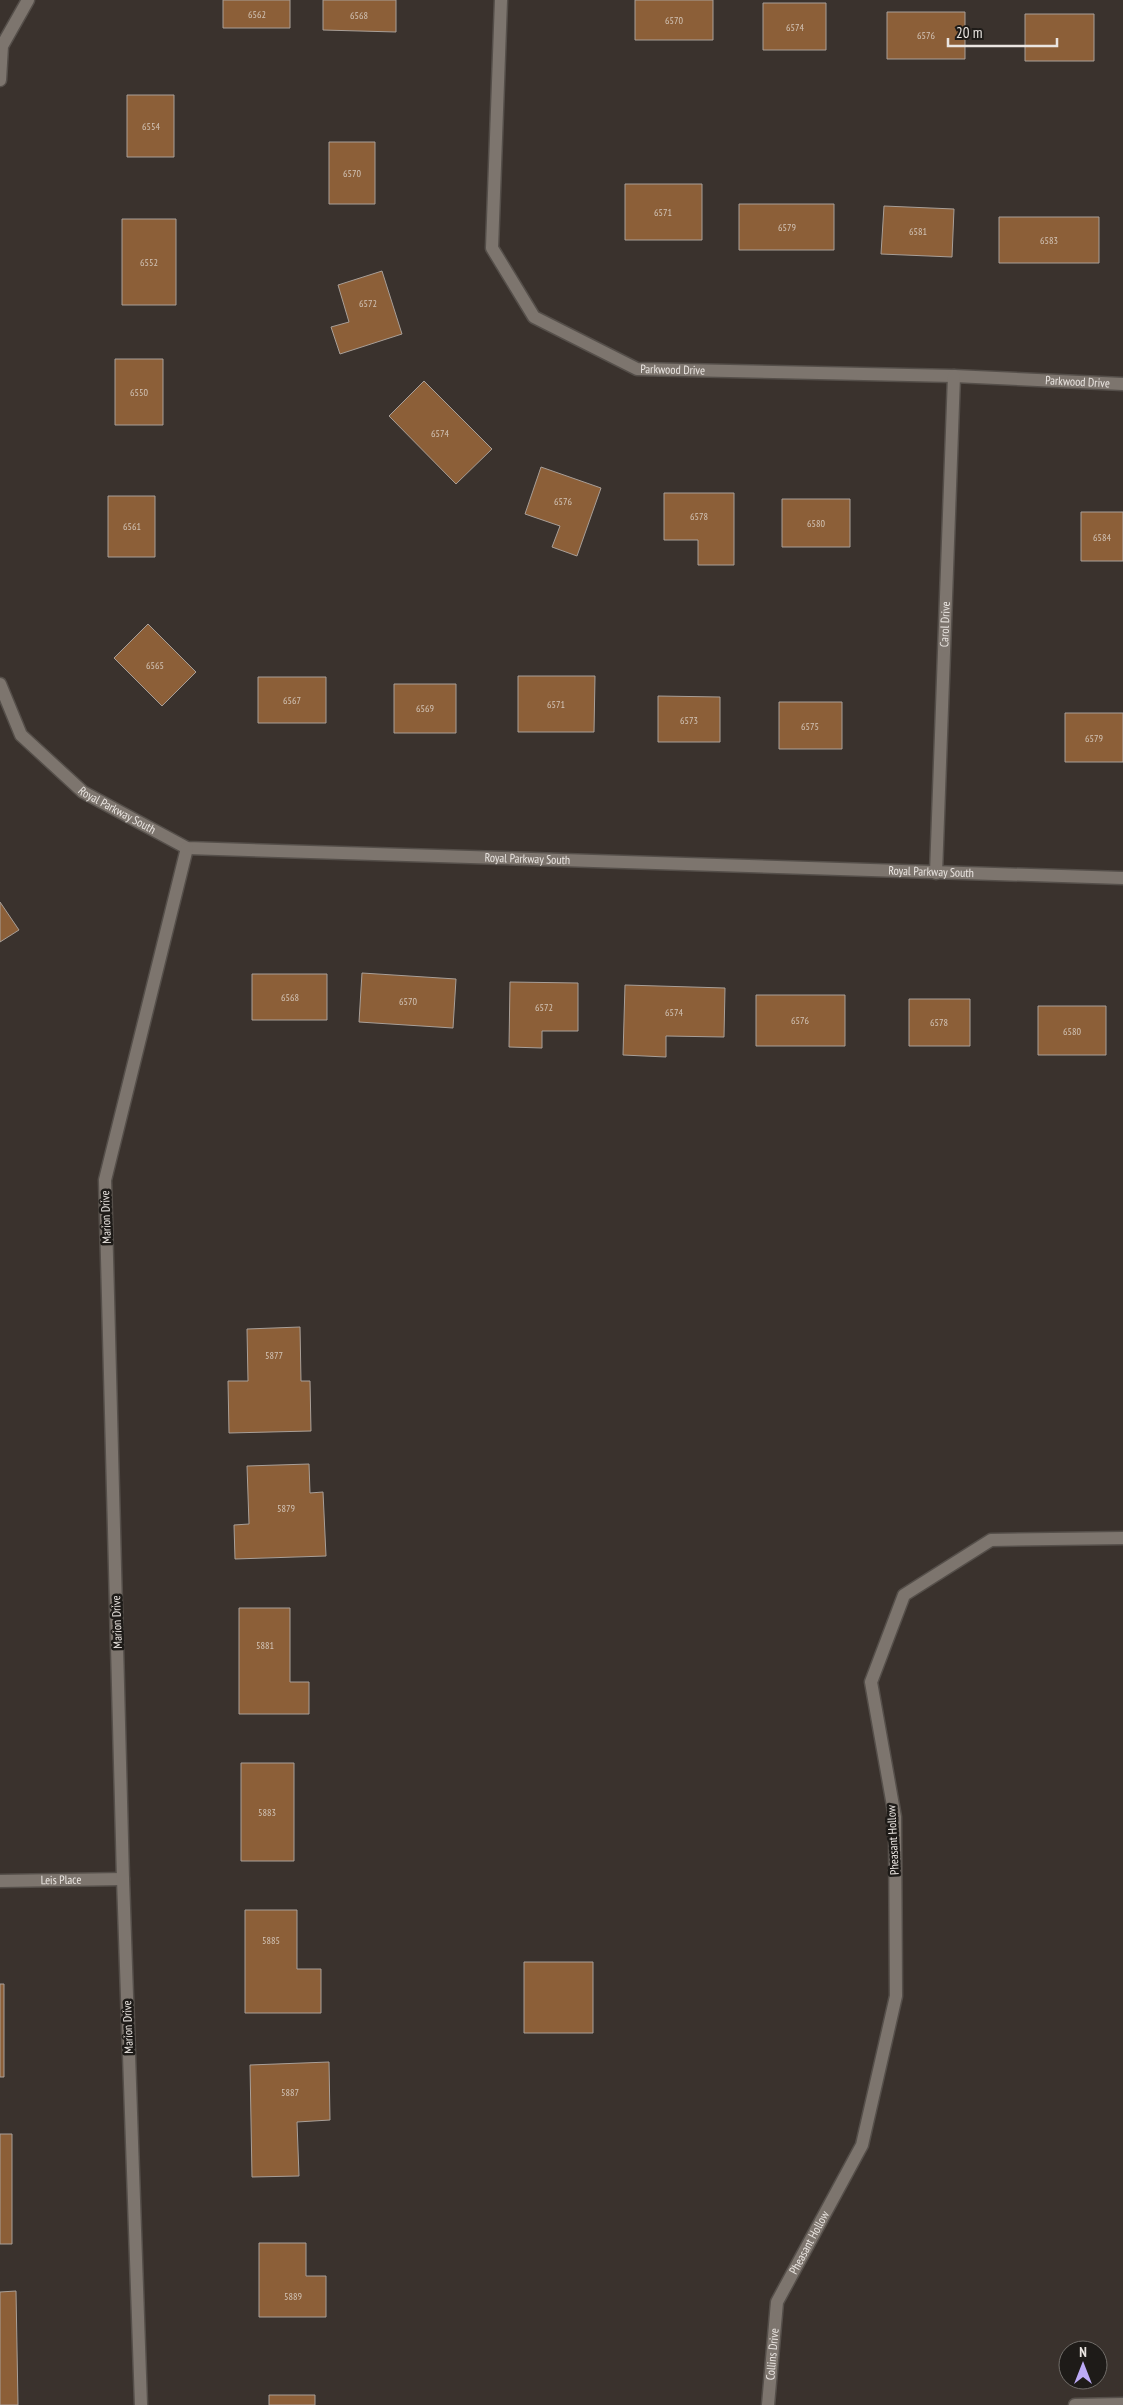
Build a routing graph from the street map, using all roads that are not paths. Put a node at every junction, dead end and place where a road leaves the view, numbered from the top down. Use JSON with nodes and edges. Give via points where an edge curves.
{"nodes":[{"id":1,"x":28,"y":0,"type":"edge"},
{"id":2,"x":501,"y":0,"type":"edge"},
{"id":3,"x":0,"y":80,"type":"edge"},
{"id":4,"x":954,"y":376,"type":"junction"},
{"id":5,"x":1123,"y":384,"type":"edge"},
{"id":6,"x":0,"y":684,"type":"edge"},
{"id":7,"x":187,"y":848,"type":"junction"},
{"id":8,"x":936,"y":873,"type":"junction"},
{"id":9,"x":1123,"y":878,"type":"edge"},
{"id":10,"x":1123,"y":1538,"type":"edge"},
{"id":11,"x":123,"y":1879,"type":"junction"},
{"id":12,"x":0,"y":1881,"type":"edge"},
{"id":13,"x":777,"y":2302,"type":"joint"},
{"id":14,"x":1123,"y":2404,"type":"edge"},
{"id":15,"x":141,"y":2405,"type":"edge"},
{"id":16,"x":768,"y":2405,"type":"edge"},
{"id":17,"x":1075,"y":2405,"type":"edge"}],
"edges":[{"from":1,"to":3,"type":"street","via":[[2,46]]},
{"from":2,"to":4,"type":"street","name":"Parkwood Drive","via":[[492,248],[534,317],[637,369]]},
{"from":4,"to":5,"type":"street","name":"Parkwood Drive"},
{"from":4,"to":8,"type":"street","name":"Carol Drive"},
{"from":6,"to":7,"type":"street","name":"Royal Parkway South","via":[[21,735],[83,792]]},
{"from":7,"to":8,"type":"street","name":"Royal Parkway South"},
{"from":7,"to":11,"type":"street","name":"Marion Drive","via":[[105,1180]]},
{"from":8,"to":9,"type":"street","name":"Royal Parkway South"},
{"from":10,"to":13,"type":"street","name":"Pheasant Hollow","via":[[991,1540],[904,1595],[871,1682],[894,1817],[896,1996],[862,2144]]},
{"from":11,"to":12,"type":"street","name":"Leis Place"},
{"from":11,"to":15,"type":"street","name":"Marion Drive"},
{"from":13,"to":16,"type":"street","name":"Collins Drive"},
{"from":14,"to":17,"type":"street"}]}
